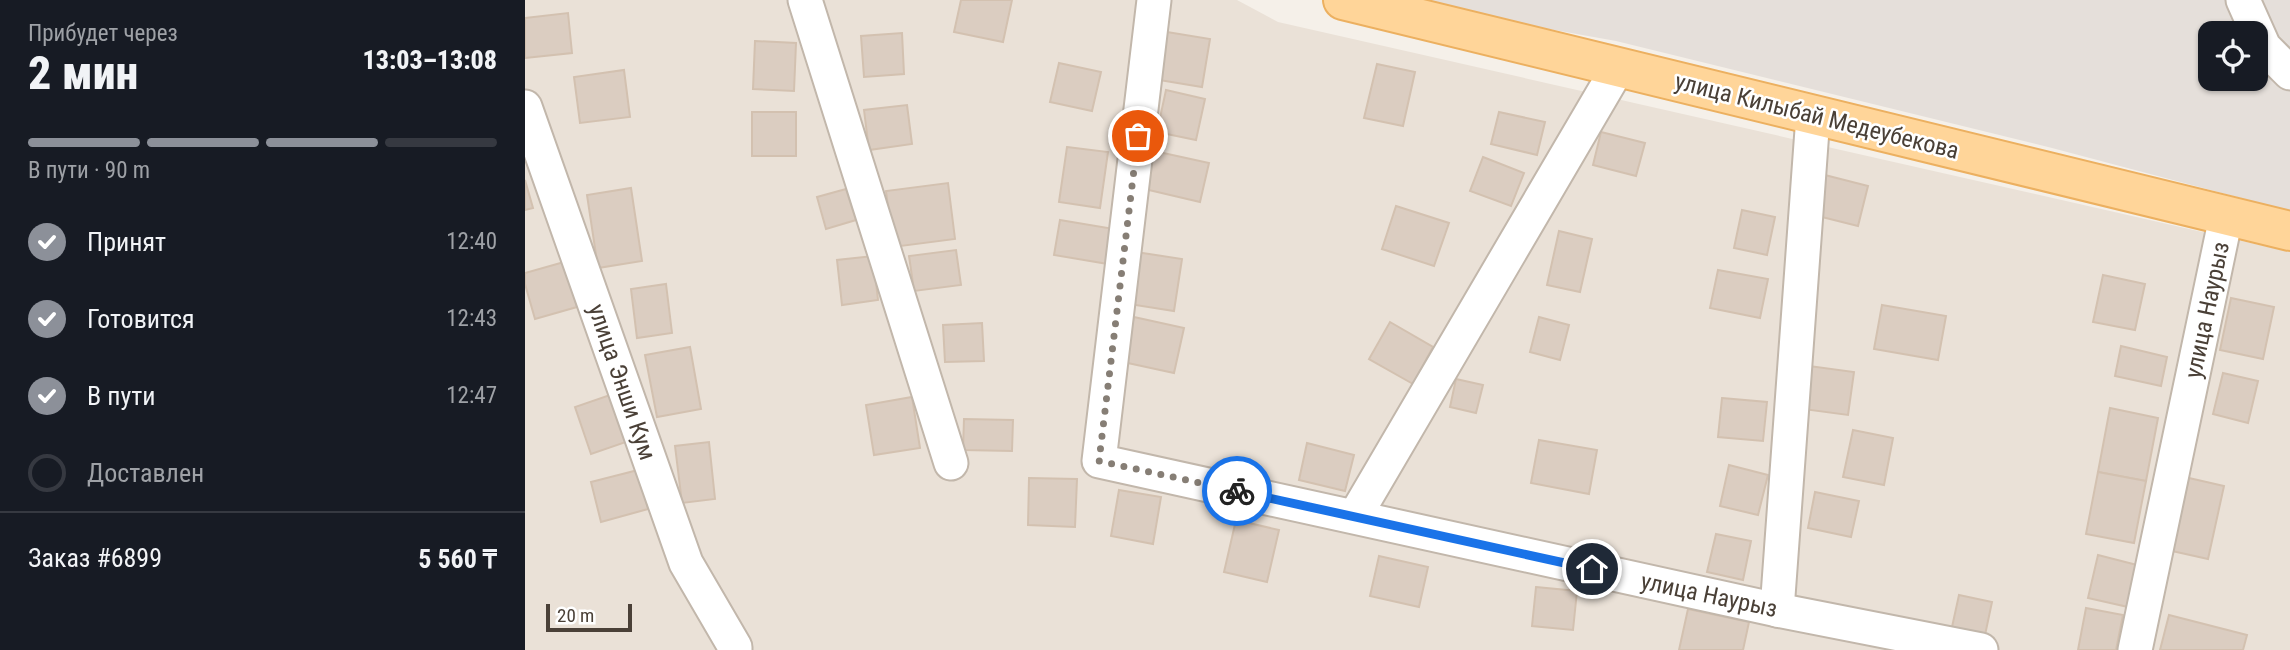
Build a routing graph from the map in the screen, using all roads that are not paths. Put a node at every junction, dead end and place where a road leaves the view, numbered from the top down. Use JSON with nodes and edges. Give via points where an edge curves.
{"nodes":[{"id":1,"x":805,"y":0,"type":"edge"},
{"id":2,"x":1154,"y":0,"type":"edge"},
{"id":3,"x":1343,"y":0,"type":"edge"},
{"id":4,"x":2243,"y":0,"type":"edge"},
{"id":5,"x":1619,"y":66,"type":"junction"},
{"id":6,"x":2290,"y":73,"type":"edge"},
{"id":7,"x":525,"y":107,"type":"edge"},
{"id":8,"x":1813,"y":116,"type":"junction"},
{"id":9,"x":2226,"y":217,"type":"junction"},
{"id":10,"x":2290,"y":231,"type":"edge"},
{"id":11,"x":951,"y":463,"type":"dead end"},
{"id":12,"x":1356,"y":516,"type":"junction"},
{"id":13,"x":1777,"y":610,"type":"junction"},
{"id":14,"x":735,"y":650,"type":"edge"},
{"id":15,"x":1981,"y":650,"type":"edge"},
{"id":16,"x":2136,"y":650,"type":"edge"}],
"edges":[{"from":1,"to":11,"type":"street"},
{"from":2,"to":12,"type":"street","name":"улица Наурыз","via":[[1099,461]]},
{"from":3,"to":5,"type":"main road","name":"улица Килыбай Медеубекова"},
{"from":4,"to":6,"type":"street","via":[[2264,47]]},
{"from":5,"to":8,"type":"main road","name":"улица Килыбай Медеубекова"},
{"from":5,"to":12,"type":"street"},
{"from":7,"to":14,"type":"street","name":"улица Энши Кум","via":[[686,563]]},
{"from":8,"to":9,"type":"main road","name":"улица Килыбай Медеубекова"},
{"from":8,"to":13,"type":"street"},
{"from":9,"to":10,"type":"main road","name":"улица Килыбай Медеубекова"},
{"from":9,"to":16,"type":"street","name":"улица Наурыз"},
{"from":12,"to":13,"type":"street","name":"улица Наурыз"},
{"from":13,"to":15,"type":"street","name":"улица Наурыз"}]}
